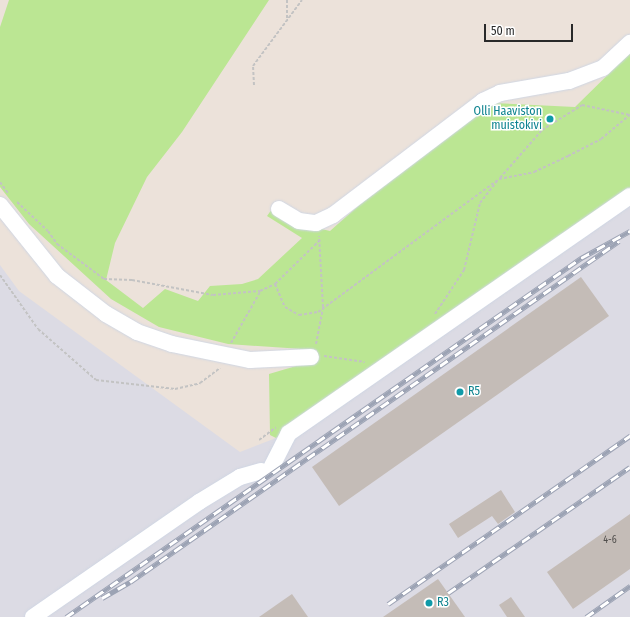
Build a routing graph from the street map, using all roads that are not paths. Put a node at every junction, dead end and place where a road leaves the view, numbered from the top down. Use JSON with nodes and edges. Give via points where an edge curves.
{"nodes":[{"id":1,"x":630,"y":43,"type":"edge"},
{"id":2,"x":630,"y":196,"type":"edge"},
{"id":3,"x":0,"y":205,"type":"edge"},
{"id":4,"x":279,"y":208,"type":"dead end"},
{"id":5,"x":311,"y":357,"type":"road end"},
{"id":6,"x":33,"y":617,"type":"edge"}],
"edges":[{"from":1,"to":4,"type":"street","via":[[603,68],[569,81],[500,94],[483,101],[333,215],[316,223],[299,221]]},
{"from":2,"to":6,"type":"street","via":[[289,433],[266,470],[240,477],[199,502]]},
{"from":3,"to":5,"type":"street","via":[[57,276],[106,314],[137,332],[172,344],[250,360]]}]}
